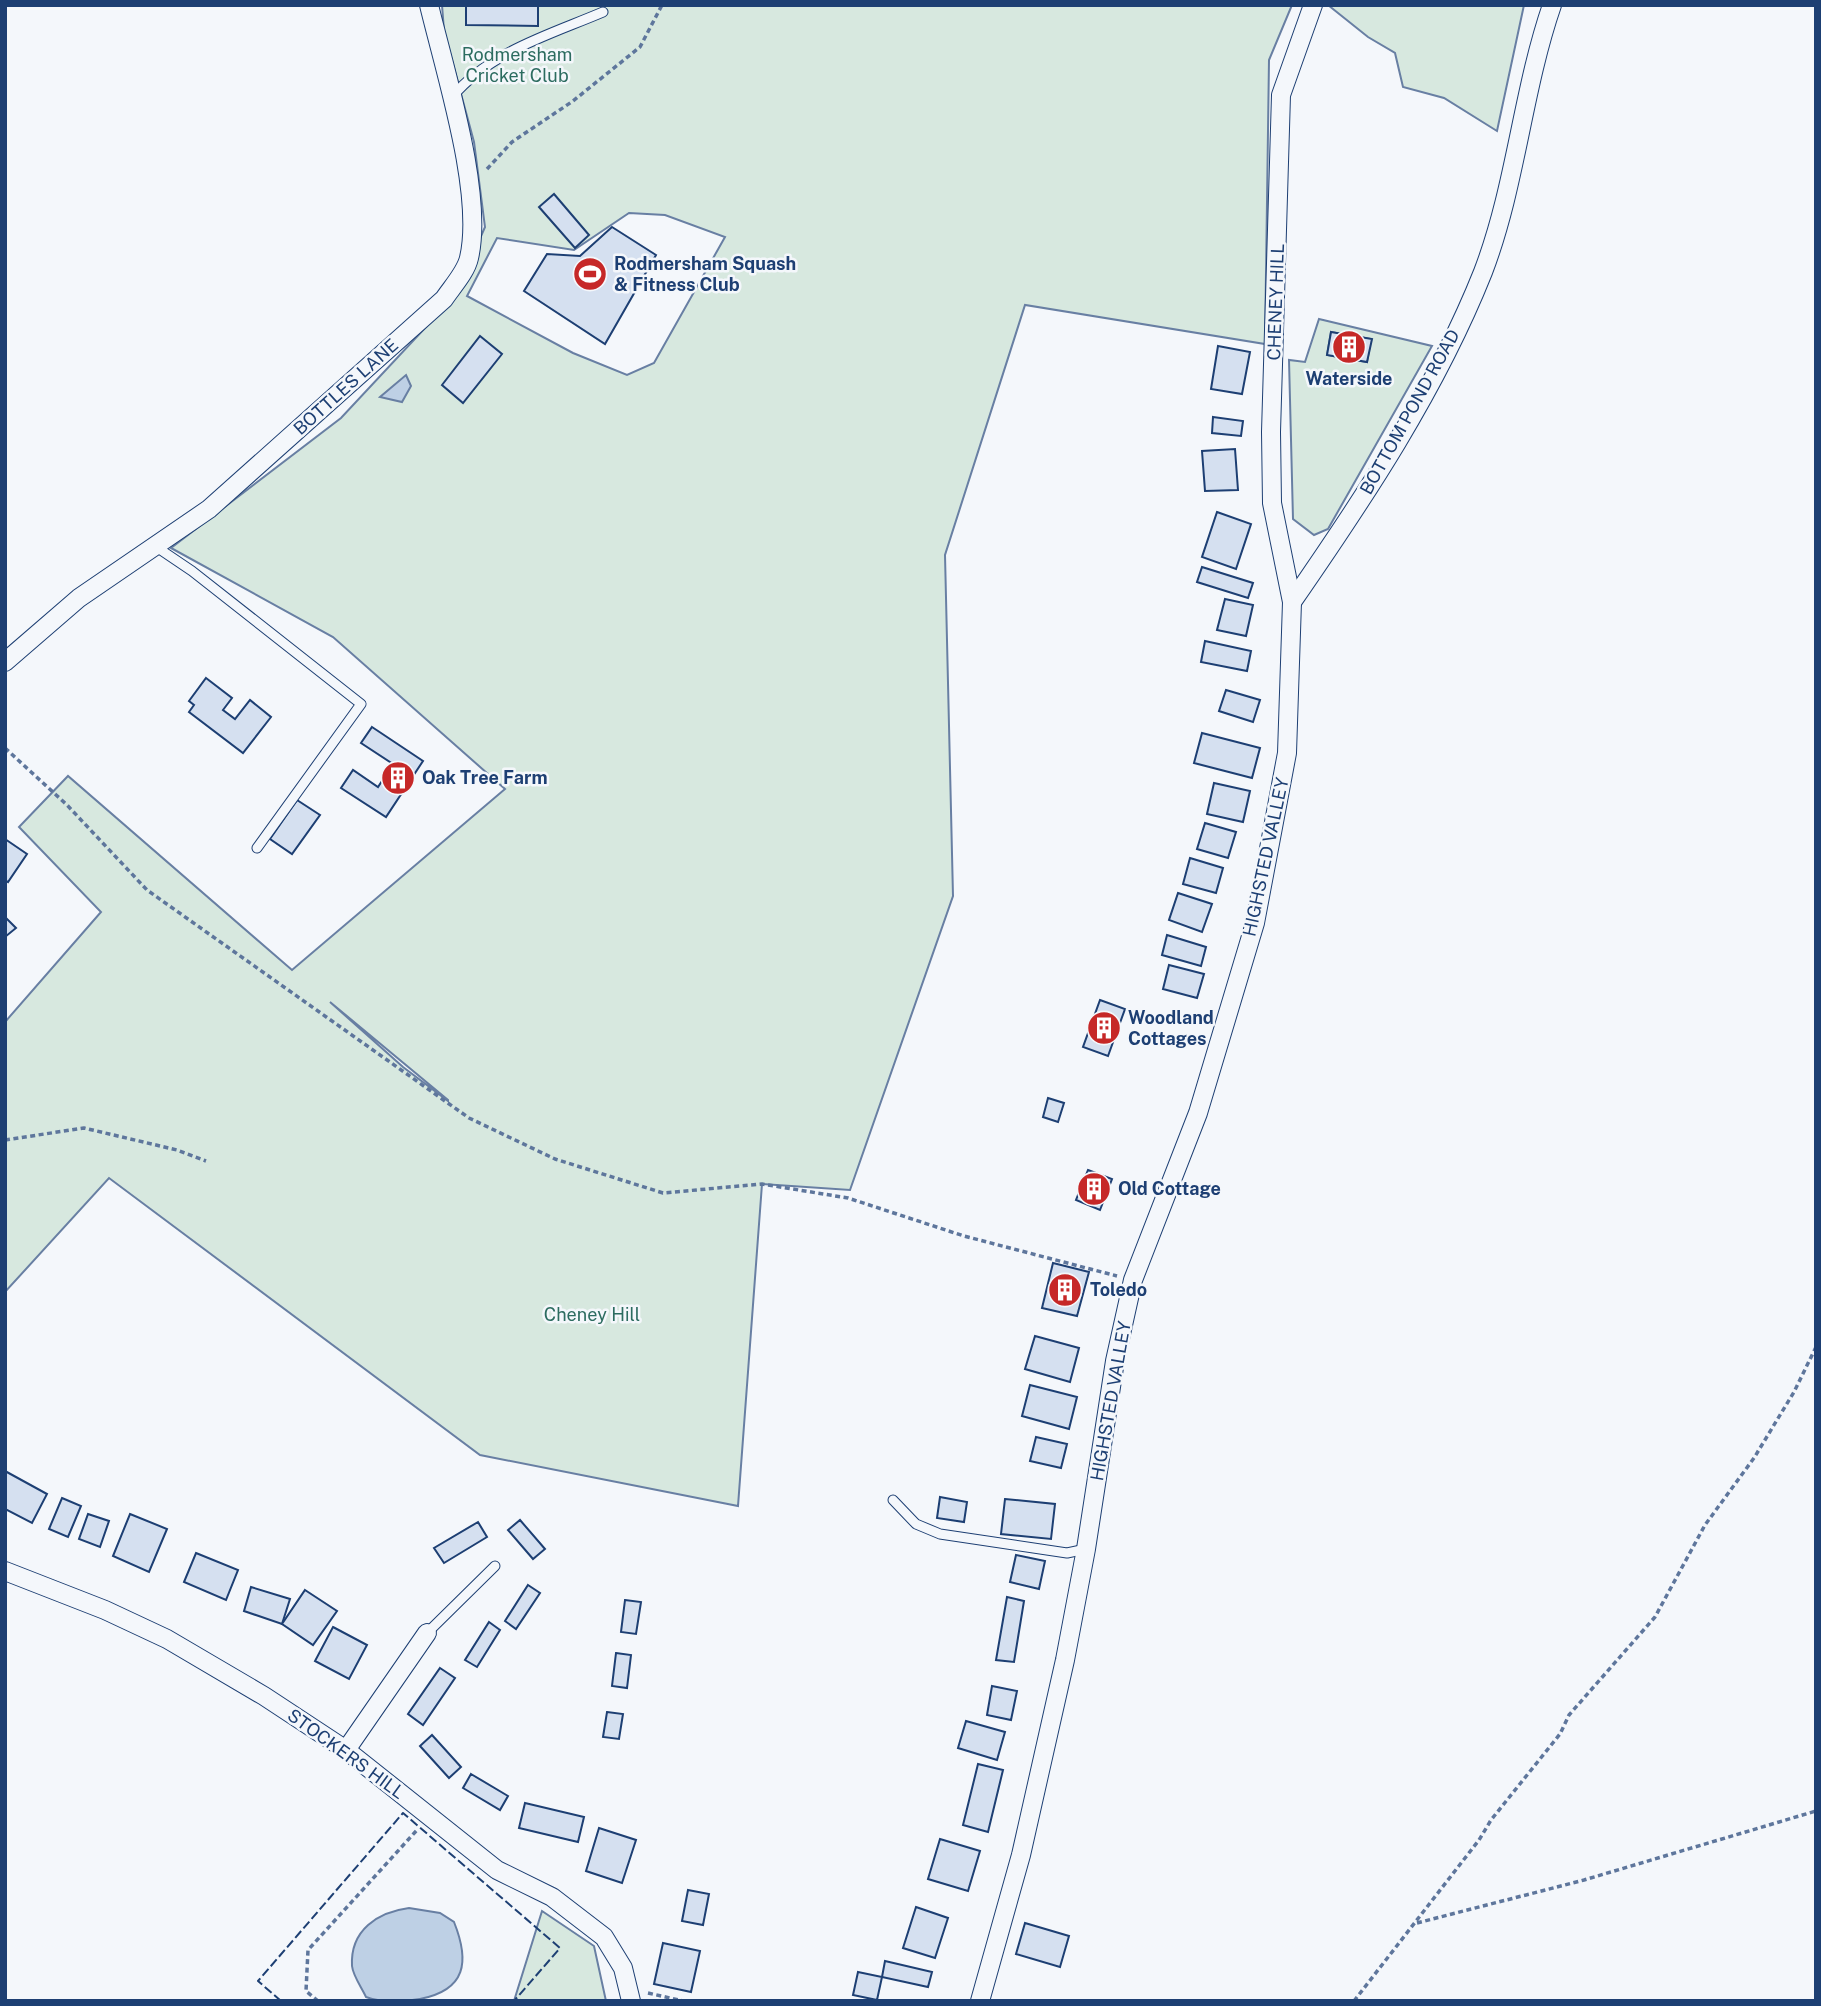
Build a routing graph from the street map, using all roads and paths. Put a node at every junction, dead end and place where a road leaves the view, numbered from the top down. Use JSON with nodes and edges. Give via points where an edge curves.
{"nodes":[{"id":1,"x":429,"y":5,"type":"edge"},
{"id":2,"x":662,"y":5,"type":"edge"},
{"id":3,"x":1314,"y":5,"type":"edge"},
{"id":4,"x":1552,"y":5,"type":"edge"},
{"id":5,"x":603,"y":12,"type":"dead end"},
{"id":6,"x":451,"y":98,"type":"junction"},
{"id":7,"x":470,"y":189,"type":"junction"},
{"id":8,"x":155,"y":546,"type":"junction"},
{"id":9,"x":1292,"y":602,"type":"junction"},
{"id":10,"x":5,"y":662,"type":"edge"},
{"id":11,"x":5,"y":748,"type":"edge"},
{"id":12,"x":257,"y":848,"type":"dead end"},
{"id":13,"x":5,"y":1140,"type":"edge"},
{"id":14,"x":206,"y":1161,"type":"dead end"},
{"id":15,"x":1133,"y":1280,"type":"junction"},
{"id":16,"x":1816,"y":1347,"type":"edge"},
{"id":17,"x":893,"y":1500,"type":"dead end"},
{"id":18,"x":1086,"y":1549,"type":"junction"},
{"id":19,"x":495,"y":1566,"type":"dead end"},
{"id":20,"x":5,"y":1572,"type":"edge"},
{"id":21,"x":427,"y":1633,"type":"joint"},
{"id":22,"x":346,"y":1749,"type":"junction"},
{"id":23,"x":1816,"y":1811,"type":"edge"},
{"id":24,"x":430,"y":1816,"type":"junction"},
{"id":25,"x":1415,"y":1923,"type":"junction"},
{"id":26,"x":630,"y":1995,"type":"edge"},
{"id":27,"x":318,"y":2001,"type":"edge"},
{"id":28,"x":683,"y":2001,"type":"edge"},
{"id":29,"x":980,"y":2001,"type":"edge"},
{"id":30,"x":1354,"y":2001,"type":"edge"}],
"edges":[{"from":1,"to":6,"type":"street","name":"BOTTLES LANE"},
{"from":2,"to":7,"type":"path","via":[[640,47],[512,142]]},
{"from":3,"to":9,"type":"street","name":"CHENEY HILL","via":[[1281,95],[1272,491]]},
{"from":4,"to":9,"type":"street","name":"BOTTOM POND ROAD","via":[[1483,271],[1420,401],[1358,507]]},
{"from":5,"to":6,"type":"lane","via":[[497,58],[472,74]]},
{"from":6,"to":7,"type":"street","name":"BOTTLES LANE"},
{"from":7,"to":8,"type":"street","name":"BOTTLES LANE","via":[[475,220],[469,261],[444,299],[209,509]]},
{"from":8,"to":10,"type":"street","name":"BOTTLES LANE","via":[[79,598]]},
{"from":8,"to":12,"type":"lane","via":[[361,704]]},
{"from":9,"to":15,"type":"street","name":"HIGHSTED VALLEY","via":[[1287,753],[1255,923],[1198,1113]]},
{"from":11,"to":15,"type":"path","via":[[67,805],[147,890],[469,1118],[555,1159],[663,1194],[762,1184],[848,1198],[964,1236]]},
{"from":13,"to":14,"type":"path","via":[[84,1128]]},
{"from":15,"to":18,"type":"street","name":"HIGHSTED VALLEY","via":[[1115,1361]]},
{"from":16,"to":25,"type":"path","via":[[1754,1458],[1705,1525],[1655,1617],[1569,1715],[1547,1752]]},
{"from":17,"to":18,"type":"lane","via":[[916,1524],[940,1534],[1067,1553]]},
{"from":18,"to":29,"type":"street","name":"HIGHSTED VALLEY","via":[[1021,1855]]},
{"from":19,"to":21,"type":"lane"},
{"from":20,"to":22,"type":"street","name":"STOCKERS HILL","via":[[167,1639]]},
{"from":21,"to":22,"type":"street"},
{"from":22,"to":24,"type":"street","name":"STOCKERS HILL"},
{"from":23,"to":25,"type":"path","via":[[1584,1880]]},
{"from":24,"to":26,"type":"street","name":"STOCKERS HILL","via":[[497,1870],[552,1897],[604,1937],[624,1968]]},
{"from":24,"to":27,"type":"path","via":[[308,1950],[306,1991]]},
{"from":25,"to":30,"type":"path"},
{"from":26,"to":28,"type":"path"}]}
